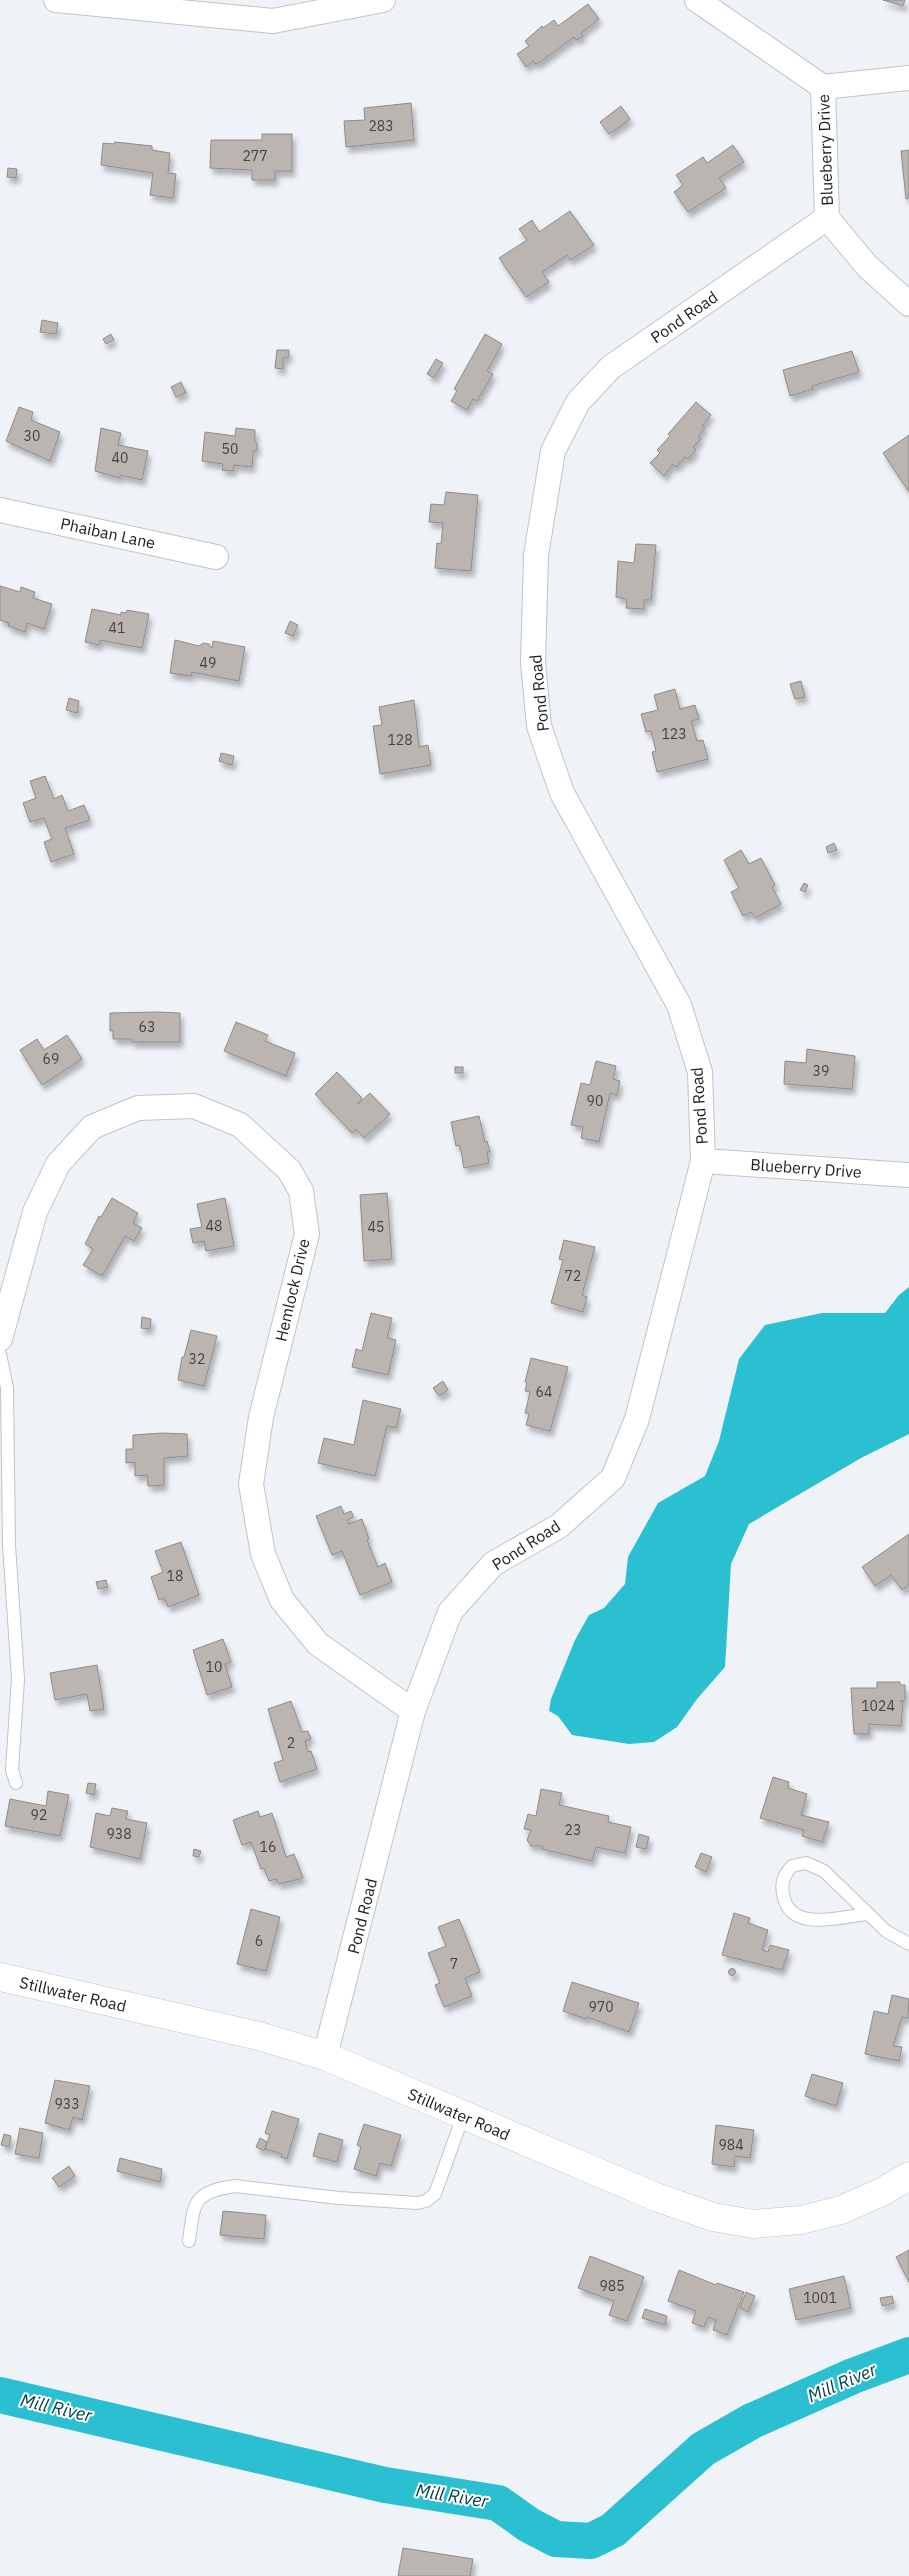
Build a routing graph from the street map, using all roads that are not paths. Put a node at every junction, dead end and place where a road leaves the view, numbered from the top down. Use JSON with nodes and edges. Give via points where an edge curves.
{"nodes":[{"id":1,"x":56,"y":0,"type":"edge"},
{"id":2,"x":383,"y":0,"type":"edge"},
{"id":3,"x":697,"y":0,"type":"edge"},
{"id":4,"x":909,"y":78,"type":"edge"},
{"id":5,"x":823,"y":87,"type":"junction"},
{"id":6,"x":827,"y":218,"type":"junction"},
{"id":7,"x":909,"y":304,"type":"edge"},
{"id":8,"x":0,"y":510,"type":"edge"},
{"id":9,"x":216,"y":557,"type":"dead end"},
{"id":10,"x":703,"y":1161,"type":"junction"},
{"id":11,"x":909,"y":1175,"type":"edge"},
{"id":12,"x":0,"y":1339,"type":"edge"},
{"id":13,"x":0,"y":1354,"type":"edge"},
{"id":14,"x":413,"y":1711,"type":"junction"},
{"id":15,"x":16,"y":1783,"type":"dead end"},
{"id":16,"x":867,"y":1914,"type":"junction"},
{"id":17,"x":909,"y":1944,"type":"edge"},
{"id":18,"x":0,"y":1977,"type":"edge"},
{"id":19,"x":325,"y":2056,"type":"junction"},
{"id":20,"x":463,"y":2116,"type":"junction"},
{"id":21,"x":909,"y":2176,"type":"edge"},
{"id":22,"x":189,"y":2241,"type":"dead end"}],
"edges":[{"from":1,"to":2,"type":"street","via":[[273,21]]},
{"from":3,"to":5,"type":"street","name":"Blueberry Drive"},
{"from":4,"to":5,"type":"street"},
{"from":5,"to":6,"type":"street","name":"Blueberry Drive"},
{"from":6,"to":7,"type":"street","name":"Blueberry Drive","via":[[868,266]]},
{"from":6,"to":10,"type":"street","name":"Pond Road","via":[[611,367],[578,402],[553,451],[536,555],[533,662],[539,726],[562,793],[679,1004],[700,1072]]},
{"from":8,"to":9,"type":"street","name":"Phaiban Lane"},
{"from":10,"to":11,"type":"street","name":"Blueberry Drive"},
{"from":10,"to":14,"type":"street","name":"Pond Road","via":[[637,1419],[613,1478],[559,1526],[493,1564],[450,1612]]},
{"from":12,"to":14,"type":"street","name":"Hemlock Drive","via":[[35,1212],[58,1164],[92,1127],[138,1108],[194,1106],[240,1125],[289,1170],[301,1191],[307,1234],[261,1417],[251,1484],[263,1554],[282,1600],[318,1644]]},
{"from":13,"to":15,"type":"lane","via":[[6,1388],[9,1545],[18,1679],[12,1770]]},
{"from":14,"to":19,"type":"street","name":"Pond Road"},
{"from":16,"to":16,"type":"lane","via":[[824,1871],[806,1863],[792,1866],[783,1875],[782,1890],[789,1912],[802,1918],[820,1920]]},
{"from":16,"to":17,"type":"lane","via":[[886,1932]]},
{"from":18,"to":19,"type":"main road","name":"Stillwater Road","via":[[259,2036]]},
{"from":19,"to":20,"type":"main road","name":"Stillwater Road"},
{"from":20,"to":21,"type":"main road","name":"Stillwater Road","via":[[656,2197],[713,2217],[753,2224],[801,2220],[841,2210]]},
{"from":20,"to":22,"type":"lane","via":[[434,2194],[426,2201],[339,2198],[243,2186],[221,2188],[198,2199],[193,2209]]}]}
